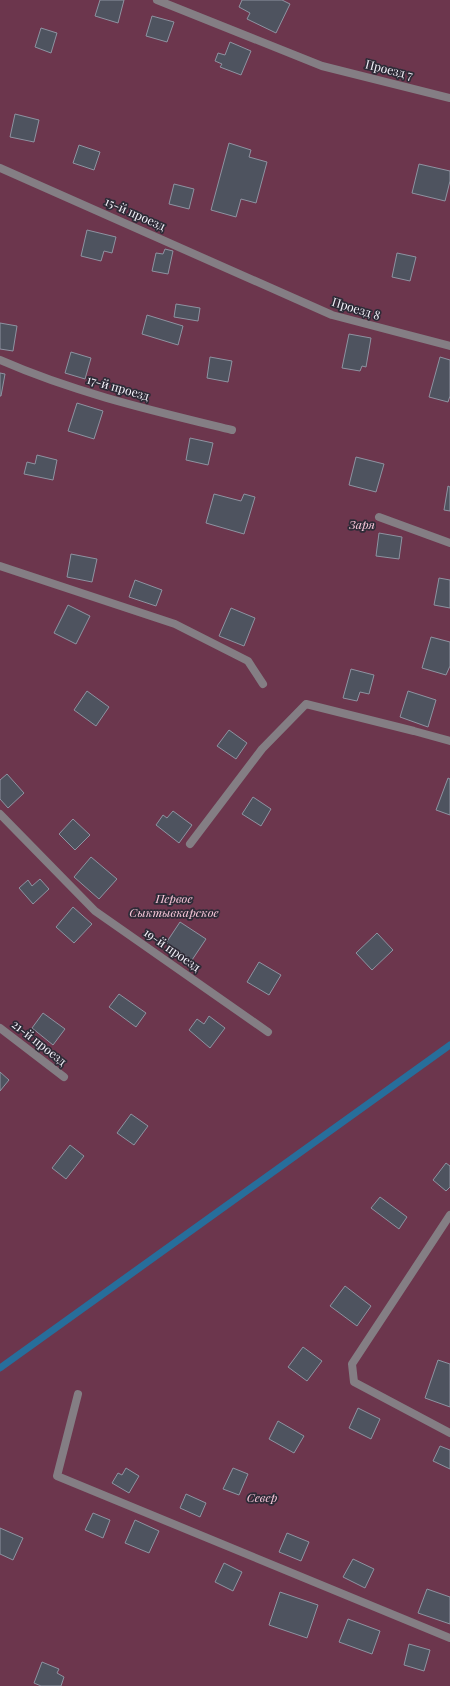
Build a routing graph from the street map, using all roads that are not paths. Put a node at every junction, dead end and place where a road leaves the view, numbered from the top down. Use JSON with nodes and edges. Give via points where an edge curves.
{"nodes":[{"id":1,"x":157,"y":0,"type":"edge"},
{"id":2,"x":450,"y":98,"type":"edge"},
{"id":3,"x":0,"y":168,"type":"edge"},
{"id":4,"x":260,"y":282,"type":"joint"},
{"id":5,"x":450,"y":346,"type":"edge"},
{"id":6,"x":0,"y":360,"type":"edge"},
{"id":7,"x":232,"y":430,"type":"dead end"},
{"id":8,"x":378,"y":517,"type":"dead end"},
{"id":9,"x":450,"y":543,"type":"edge"},
{"id":10,"x":0,"y":566,"type":"edge"},
{"id":11,"x":263,"y":684,"type":"dead end"},
{"id":12,"x":450,"y":741,"type":"edge"},
{"id":13,"x":0,"y":814,"type":"edge"},
{"id":14,"x":190,"y":844,"type":"dead end"},
{"id":15,"x":0,"y":1028,"type":"edge"},
{"id":16,"x":268,"y":1032,"type":"dead end"},
{"id":17,"x":64,"y":1077,"type":"dead end"},
{"id":18,"x":450,"y":1216,"type":"edge"},
{"id":19,"x":78,"y":1394,"type":"dead end"},
{"id":20,"x":450,"y":1433,"type":"edge"},
{"id":21,"x":450,"y":1638,"type":"edge"}],
"edges":[{"from":1,"to":2,"type":"lane","name":"Проезд 7","via":[[322,66]]},
{"from":3,"to":4,"type":"lane","name":"15-й проезд"},
{"from":4,"to":5,"type":"lane","name":"Проезд 8","via":[[332,315]]},
{"from":6,"to":7,"type":"lane","name":"17-й проезд","via":[[33,375],[116,402]]},
{"from":8,"to":9,"type":"lane"},
{"from":10,"to":11,"type":"lane","via":[[175,624],[248,661]]},
{"from":12,"to":14,"type":"lane","via":[[306,704],[262,748]]},
{"from":13,"to":16,"type":"lane","name":"19-й проезд","via":[[96,910]]},
{"from":15,"to":17,"type":"lane","name":"21-й проезд"},
{"from":18,"to":20,"type":"lane","via":[[352,1364],[354,1382]]},
{"from":19,"to":21,"type":"lane","via":[[57,1476]]}]}
